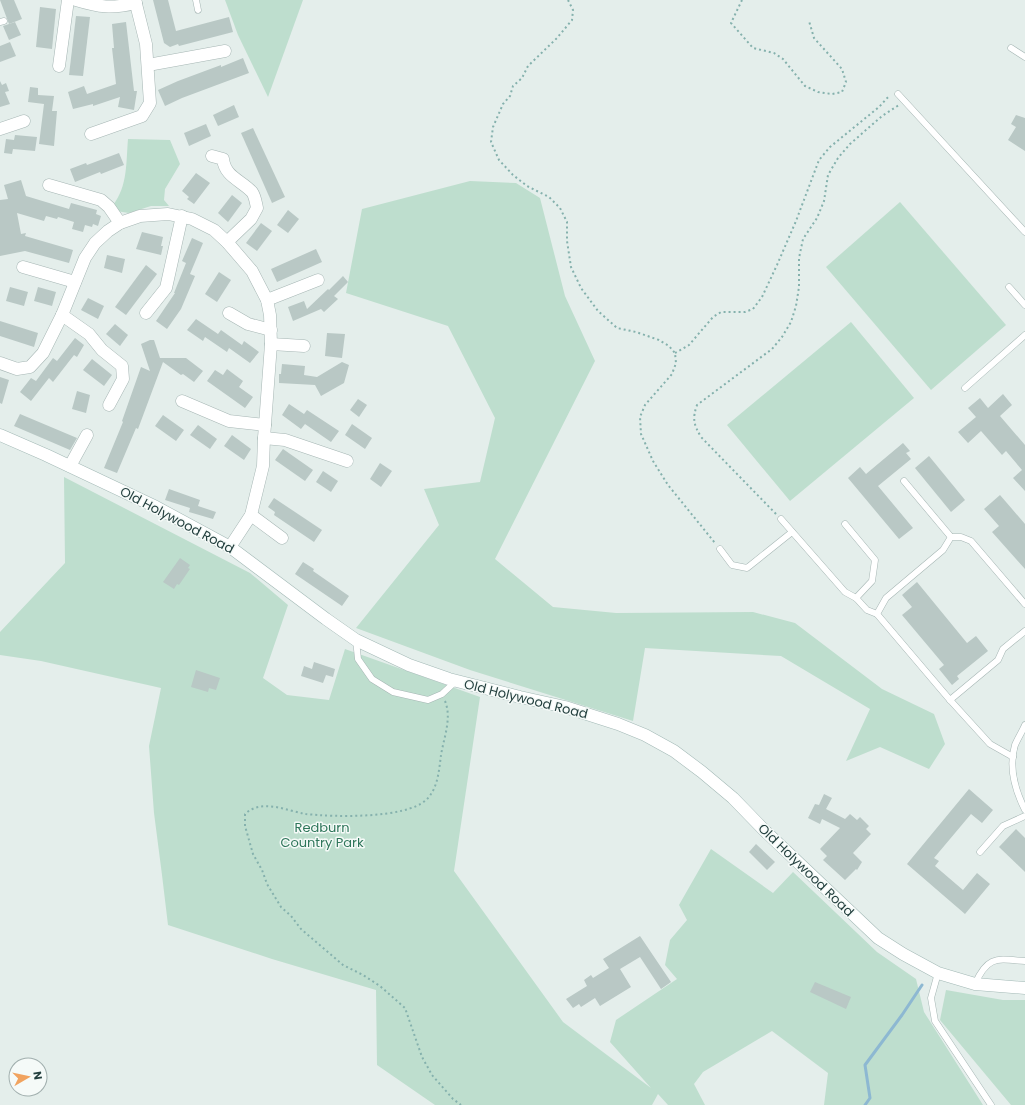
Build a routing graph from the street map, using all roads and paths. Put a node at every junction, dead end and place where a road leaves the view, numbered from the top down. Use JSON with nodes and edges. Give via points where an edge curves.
{"nodes":[{"id":1,"x":68,"y":0,"type":"edge"},
{"id":2,"x":76,"y":0,"type":"edge"},
{"id":3,"x":196,"y":0,"type":"edge"},
{"id":4,"x":568,"y":0,"type":"edge"},
{"id":5,"x":742,"y":0,"type":"edge"},
{"id":6,"x":136,"y":2,"type":"edge"},
{"id":7,"x":198,"y":10,"type":"dead end"},
{"id":8,"x":809,"y":21,"type":"dead end"},
{"id":9,"x":1011,"y":48,"type":"dead end"},
{"id":10,"x":225,"y":51,"type":"dead end"},
{"id":11,"x":1025,"y":57,"type":"edge"},
{"id":12,"x":148,"y":65,"type":"junction"},
{"id":13,"x":59,"y":66,"type":"dead end"},
{"id":14,"x":898,"y":94,"type":"joint"},
{"id":15,"x":904,"y":101,"type":"junction"},
{"id":16,"x":24,"y":121,"type":"dead end"},
{"id":17,"x":0,"y":129,"type":"edge"},
{"id":18,"x":92,"y":134,"type":"dead end"},
{"id":19,"x":212,"y":156,"type":"dead end"},
{"id":20,"x":49,"y":186,"type":"dead end"},
{"id":21,"x":182,"y":216,"type":"junction"},
{"id":22,"x":120,"y":223,"type":"junction"},
{"id":23,"x":1025,"y":232,"type":"edge"},
{"id":24,"x":227,"y":242,"type":"junction"},
{"id":25,"x":22,"y":267,"type":"dead end"},
{"id":26,"x":318,"y":280,"type":"dead end"},
{"id":27,"x":75,"y":282,"type":"junction"},
{"id":28,"x":1009,"y":287,"type":"dead end"},
{"id":29,"x":267,"y":300,"type":"junction"},
{"id":30,"x":1025,"y":305,"type":"edge"},
{"id":31,"x":146,"y":313,"type":"dead end"},
{"id":32,"x":229,"y":313,"type":"dead end"},
{"id":33,"x":62,"y":315,"type":"junction"},
{"id":34,"x":271,"y":330,"type":"junction"},
{"id":35,"x":1025,"y":335,"type":"edge"},
{"id":36,"x":270,"y":344,"type":"junction"},
{"id":37,"x":304,"y":346,"type":"dead end"},
{"id":38,"x":675,"y":353,"type":"junction"},
{"id":39,"x":0,"y":363,"type":"edge"},
{"id":40,"x":965,"y":388,"type":"dead end"},
{"id":41,"x":182,"y":401,"type":"dead end"},
{"id":42,"x":110,"y":405,"type":"dead end"},
{"id":43,"x":265,"y":425,"type":"junction"},
{"id":44,"x":0,"y":435,"type":"edge"},
{"id":45,"x":87,"y":435,"type":"dead end"},
{"id":46,"x":264,"y":438,"type":"junction"},
{"id":47,"x":347,"y":461,"type":"dead end"},
{"id":48,"x":70,"y":466,"type":"junction"},
{"id":49,"x":904,"y":481,"type":"dead end"},
{"id":50,"x":251,"y":515,"type":"junction"},
{"id":51,"x":781,"y":519,"type":"joint"},
{"id":52,"x":845,"y":524,"type":"dead end"},
{"id":53,"x":792,"y":532,"type":"junction"},
{"id":54,"x":951,"y":537,"type":"junction"},
{"id":55,"x":282,"y":538,"type":"dead end"},
{"id":56,"x":230,"y":547,"type":"junction"},
{"id":57,"x":720,"y":549,"type":"joint"},
{"id":58,"x":856,"y":598,"type":"junction"},
{"id":59,"x":1025,"y":604,"type":"edge"},
{"id":60,"x":878,"y":614,"type":"junction"},
{"id":61,"x":1025,"y":630,"type":"edge"},
{"id":62,"x":356,"y":640,"type":"junction"},
{"id":63,"x":456,"y":681,"type":"junction"},
{"id":64,"x":442,"y":694,"type":"junction"},
{"id":65,"x":950,"y":700,"type":"junction"},
{"id":66,"x":1025,"y":725,"type":"edge"},
{"id":67,"x":1013,"y":757,"type":"junction"},
{"id":68,"x":1025,"y":810,"type":"edge"},
{"id":69,"x":1025,"y":816,"type":"edge"},
{"id":70,"x":980,"y":852,"type":"dead end"},
{"id":71,"x":1025,"y":961,"type":"edge"},
{"id":72,"x":938,"y":973,"type":"junction"},
{"id":73,"x":975,"y":984,"type":"junction"},
{"id":74,"x":1025,"y":988,"type":"edge"},
{"id":75,"x":989,"y":1104,"type":"edge"},
{"id":76,"x":460,"y":1105,"type":"edge"}],
"edges":[{"from":1,"to":13,"type":"street"},
{"from":2,"to":6,"type":"street","via":[[112,8]]},
{"from":3,"to":7,"type":"lane"},
{"from":4,"to":38,"type":"path","via":[[573,10],[572,20],[528,66],[522,78],[513,86],[493,127],[491,142],[499,160],[513,175],[527,186],[549,197],[560,208],[567,222],[571,267],[581,288],[598,311],[617,328],[659,340]]},
{"from":5,"to":8,"type":"path","via":[[731,23],[754,48],[774,53],[783,59],[805,86],[818,92],[842,92],[846,82],[842,69],[814,38]]},
{"from":6,"to":12,"type":"street"},
{"from":9,"to":11,"type":"lane"},
{"from":10,"to":12,"type":"street"},
{"from":12,"to":18,"type":"street","via":[[150,103],[142,116]]},
{"from":14,"to":15,"type":"lane"},
{"from":14,"to":38,"type":"path","via":[[894,92],[830,146],[819,160],[777,265],[762,297],[753,309],[717,314],[689,345]]},
{"from":15,"to":23,"type":"lane"},
{"from":15,"to":51,"type":"path","via":[[850,144],[828,175],[824,201],[817,218],[803,239],[799,258],[796,306],[791,322],[782,337],[772,348],[697,405],[694,414],[695,425],[701,437]]},
{"from":16,"to":17,"type":"street"},
{"from":19,"to":24,"type":"street","via":[[223,159],[224,166],[232,176],[253,194],[257,208],[251,219]]},
{"from":20,"to":22,"type":"street","via":[[101,200]]},
{"from":21,"to":22,"type":"street","via":[[140,216]]},
{"from":21,"to":24,"type":"street","via":[[214,230]]},
{"from":21,"to":31,"type":"street","via":[[166,288]]},
{"from":22,"to":27,"type":"street","via":[[95,243],[85,258]]},
{"from":24,"to":29,"type":"street","via":[[252,271]]},
{"from":25,"to":27,"type":"street"},
{"from":26,"to":29,"type":"street"},
{"from":27,"to":33,"type":"street"},
{"from":28,"to":30,"type":"lane"},
{"from":29,"to":34,"type":"street"},
{"from":32,"to":34,"type":"street","via":[[248,324]]},
{"from":33,"to":39,"type":"street","via":[[43,353],[30,367],[17,369]]},
{"from":33,"to":42,"type":"street","via":[[90,334],[102,350],[122,366],[123,379]]},
{"from":34,"to":36,"type":"street"},
{"from":35,"to":40,"type":"lane"},
{"from":36,"to":37,"type":"street"},
{"from":36,"to":43,"type":"street"},
{"from":38,"to":57,"type":"path","via":[[676,363],[672,374],[645,405],[640,417],[641,434],[652,461],[668,485]]},
{"from":41,"to":43,"type":"street","via":[[229,421]]},
{"from":43,"to":46,"type":"street"},
{"from":44,"to":48,"type":"street","name":"Old Holywood Road"},
{"from":45,"to":48,"type":"street"},
{"from":46,"to":47,"type":"street","via":[[285,440]]},
{"from":46,"to":50,"type":"street","via":[[263,466]]},
{"from":48,"to":56,"type":"street","name":"Old Holywood Road","via":[[156,507]]},
{"from":49,"to":54,"type":"lane"},
{"from":50,"to":55,"type":"street"},
{"from":50,"to":56,"type":"street"},
{"from":51,"to":53,"type":"lane"},
{"from":52,"to":58,"type":"lane","via":[[875,560],[872,581]]},
{"from":53,"to":57,"type":"lane","via":[[747,568],[732,565]]},
{"from":53,"to":58,"type":"lane","via":[[844,592]]},
{"from":54,"to":59,"type":"lane","via":[[971,541]]},
{"from":54,"to":60,"type":"lane","via":[[943,550],[886,598]]},
{"from":56,"to":62,"type":"street","name":"Old Holywood Road"},
{"from":58,"to":60,"type":"lane","via":[[867,610]]},
{"from":60,"to":65,"type":"lane"},
{"from":61,"to":65,"type":"lane","via":[[1002,649],[998,660]]},
{"from":62,"to":63,"type":"street","name":"Old Holywood Road","via":[[409,665]]},
{"from":62,"to":64,"type":"lane","via":[[358,659],[372,679],[393,692],[428,700]]},
{"from":63,"to":64,"type":"lane"},
{"from":63,"to":72,"type":"street","name":"Old Holywood Road","via":[[565,707],[618,724],[674,751],[733,798],[878,938]]},
{"from":64,"to":76,"type":"path","via":[[447,707],[447,725],[438,777],[426,800],[397,812],[368,814],[305,814],[263,806],[250,810],[245,814],[245,819],[253,854],[266,884],[281,907],[301,929],[343,965],[380,986],[405,1008],[422,1057],[432,1075]]},
{"from":65,"to":67,"type":"lane","via":[[990,744]]},
{"from":66,"to":67,"type":"lane"},
{"from":67,"to":68,"type":"lane","via":[[1014,783]]},
{"from":69,"to":70,"type":"lane","via":[[1003,826]]},
{"from":71,"to":73,"type":"lane","via":[[994,960],[986,965]]},
{"from":72,"to":73,"type":"street","name":"Old Holywood Road"},
{"from":72,"to":75,"type":"lane","via":[[931,998],[935,1021]]},
{"from":73,"to":74,"type":"street","name":"Old Holywood Road"}]}
